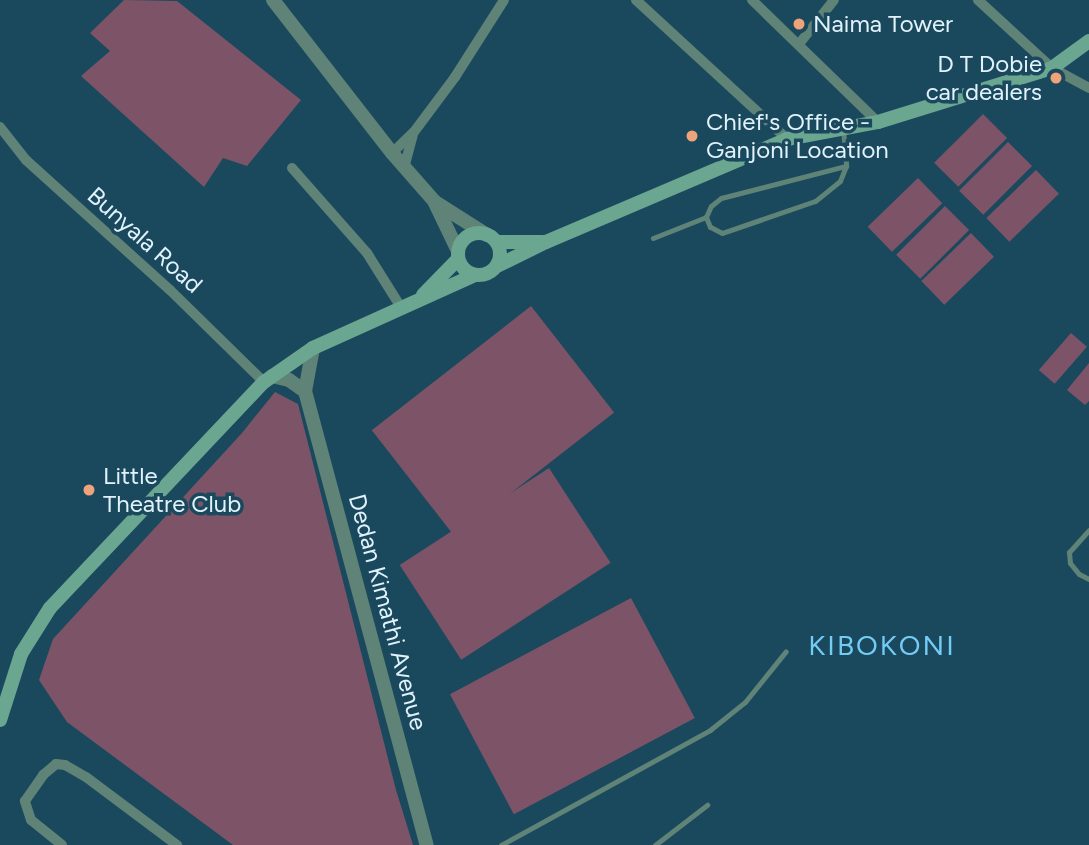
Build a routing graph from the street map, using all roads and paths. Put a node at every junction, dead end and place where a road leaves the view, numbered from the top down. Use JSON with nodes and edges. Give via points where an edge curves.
{"nodes":[{"id":1,"x":273,"y":0,"type":"edge"},
{"id":2,"x":504,"y":0,"type":"edge"},
{"id":3,"x":636,"y":0,"type":"edge"},
{"id":4,"x":752,"y":0,"type":"edge"},
{"id":5,"x":834,"y":0,"type":"edge"},
{"id":6,"x":978,"y":0,"type":"edge"},
{"id":7,"x":1089,"y":41,"type":"edge"},
{"id":8,"x":799,"y":44,"type":"junction"},
{"id":9,"x":1052,"y":68,"type":"junction"},
{"id":10,"x":1089,"y":88,"type":"edge"},
{"id":11,"x":878,"y":122,"type":"junction"},
{"id":12,"x":0,"y":127,"type":"edge"},
{"id":13,"x":843,"y":129,"type":"junction"},
{"id":14,"x":414,"y":132,"type":"junction"},
{"id":15,"x":788,"y":139,"type":"junction"},
{"id":16,"x":392,"y":153,"type":"junction"},
{"id":17,"x":846,"y":166,"type":"junction"},
{"id":18,"x":292,"y":168,"type":"dead end"},
{"id":19,"x":404,"y":168,"type":"junction"},
{"id":20,"x":435,"y":202,"type":"junction"},
{"id":21,"x":706,"y":217,"type":"junction"},
{"id":22,"x":653,"y":238,"type":"dead end"},
{"id":23,"x":492,"y":239,"type":"junction"},
{"id":24,"x":547,"y":242,"type":"junction"},
{"id":25,"x":458,"y":255,"type":"junction"},
{"id":26,"x":497,"y":266,"type":"junction"},
{"id":27,"x":475,"y":275,"type":"junction"},
{"id":28,"x":417,"y":301,"type":"junction"},
{"id":29,"x":402,"y":309,"type":"junction"},
{"id":30,"x":313,"y":348,"type":"junction"},
{"id":31,"x":268,"y":379,"type":"junction"},
{"id":32,"x":305,"y":391,"type":"junction"},
{"id":33,"x":1089,"y":530,"type":"edge"},
{"id":34,"x":1089,"y":579,"type":"edge"},
{"id":35,"x":786,"y":651,"type":"dead end"},
{"id":36,"x":0,"y":720,"type":"edge"},
{"id":37,"x":707,"y":806,"type":"dead end"},
{"id":38,"x":62,"y":845,"type":"edge"},
{"id":39,"x":177,"y":845,"type":"edge"},
{"id":40,"x":427,"y":845,"type":"edge"},
{"id":41,"x":501,"y":845,"type":"edge"},
{"id":42,"x":655,"y":845,"type":"edge"}],
"edges":[{"from":1,"to":16,"type":"street"},
{"from":2,"to":14,"type":"street"},
{"from":3,"to":15,"type":"street"},
{"from":4,"to":8,"type":"street"},
{"from":5,"to":8,"type":"street"},
{"from":6,"to":9,"type":"street"},
{"from":7,"to":9,"type":"main road"},
{"from":8,"to":11,"type":"street"},
{"from":9,"to":10,"type":"street"},
{"from":9,"to":11,"type":"main road"},
{"from":11,"to":13,"type":"main road"},
{"from":12,"to":31,"type":"street","name":"Bunyala Road","via":[[26,160]]},
{"from":13,"to":15,"type":"main road"},
{"from":13,"to":17,"type":"lane"},
{"from":14,"to":16,"type":"street"},
{"from":14,"to":19,"type":"street"},
{"from":15,"to":24,"type":"main road"},
{"from":16,"to":19,"type":"street"},
{"from":17,"to":21,"type":"lane","via":[[721,198]]},
{"from":17,"to":21,"type":"lane","via":[[839,181],[815,201],[722,233],[710,227]]},
{"from":18,"to":29,"type":"street","via":[[368,253]]},
{"from":19,"to":20,"type":"street"},
{"from":20,"to":23,"type":"street"},
{"from":20,"to":25,"type":"street"},
{"from":21,"to":22,"type":"lane"},
{"from":23,"to":24,"type":"main road"},
{"from":23,"to":25,"type":"main road","via":[[468,236]]},
{"from":23,"to":26,"type":"main road","via":[[500,250]]},
{"from":24,"to":26,"type":"main road"},
{"from":25,"to":27,"type":"main road","via":[[461,266]]},
{"from":25,"to":28,"type":"main road"},
{"from":26,"to":27,"type":"main road","via":[[483,276]]},
{"from":27,"to":28,"type":"main road"},
{"from":28,"to":29,"type":"main road"},
{"from":29,"to":30,"type":"main road"},
{"from":30,"to":31,"type":"main road"},
{"from":30,"to":32,"type":"street","name":"Dedan Kimathi Avenue"},
{"from":31,"to":32,"type":"street","via":[[289,380]]},
{"from":31,"to":36,"type":"main road","via":[[50,608],[21,654]]},
{"from":32,"to":40,"type":"street","name":"Dedan Kimathi Avenue"},
{"from":33,"to":34,"type":"lane","via":[[1069,552],[1070,563]]},
{"from":35,"to":41,"type":"lane","via":[[746,702],[710,730]]},
{"from":37,"to":42,"type":"lane"},
{"from":38,"to":39,"type":"street","via":[[32,820],[25,801],[56,764],[86,777]]}]}
